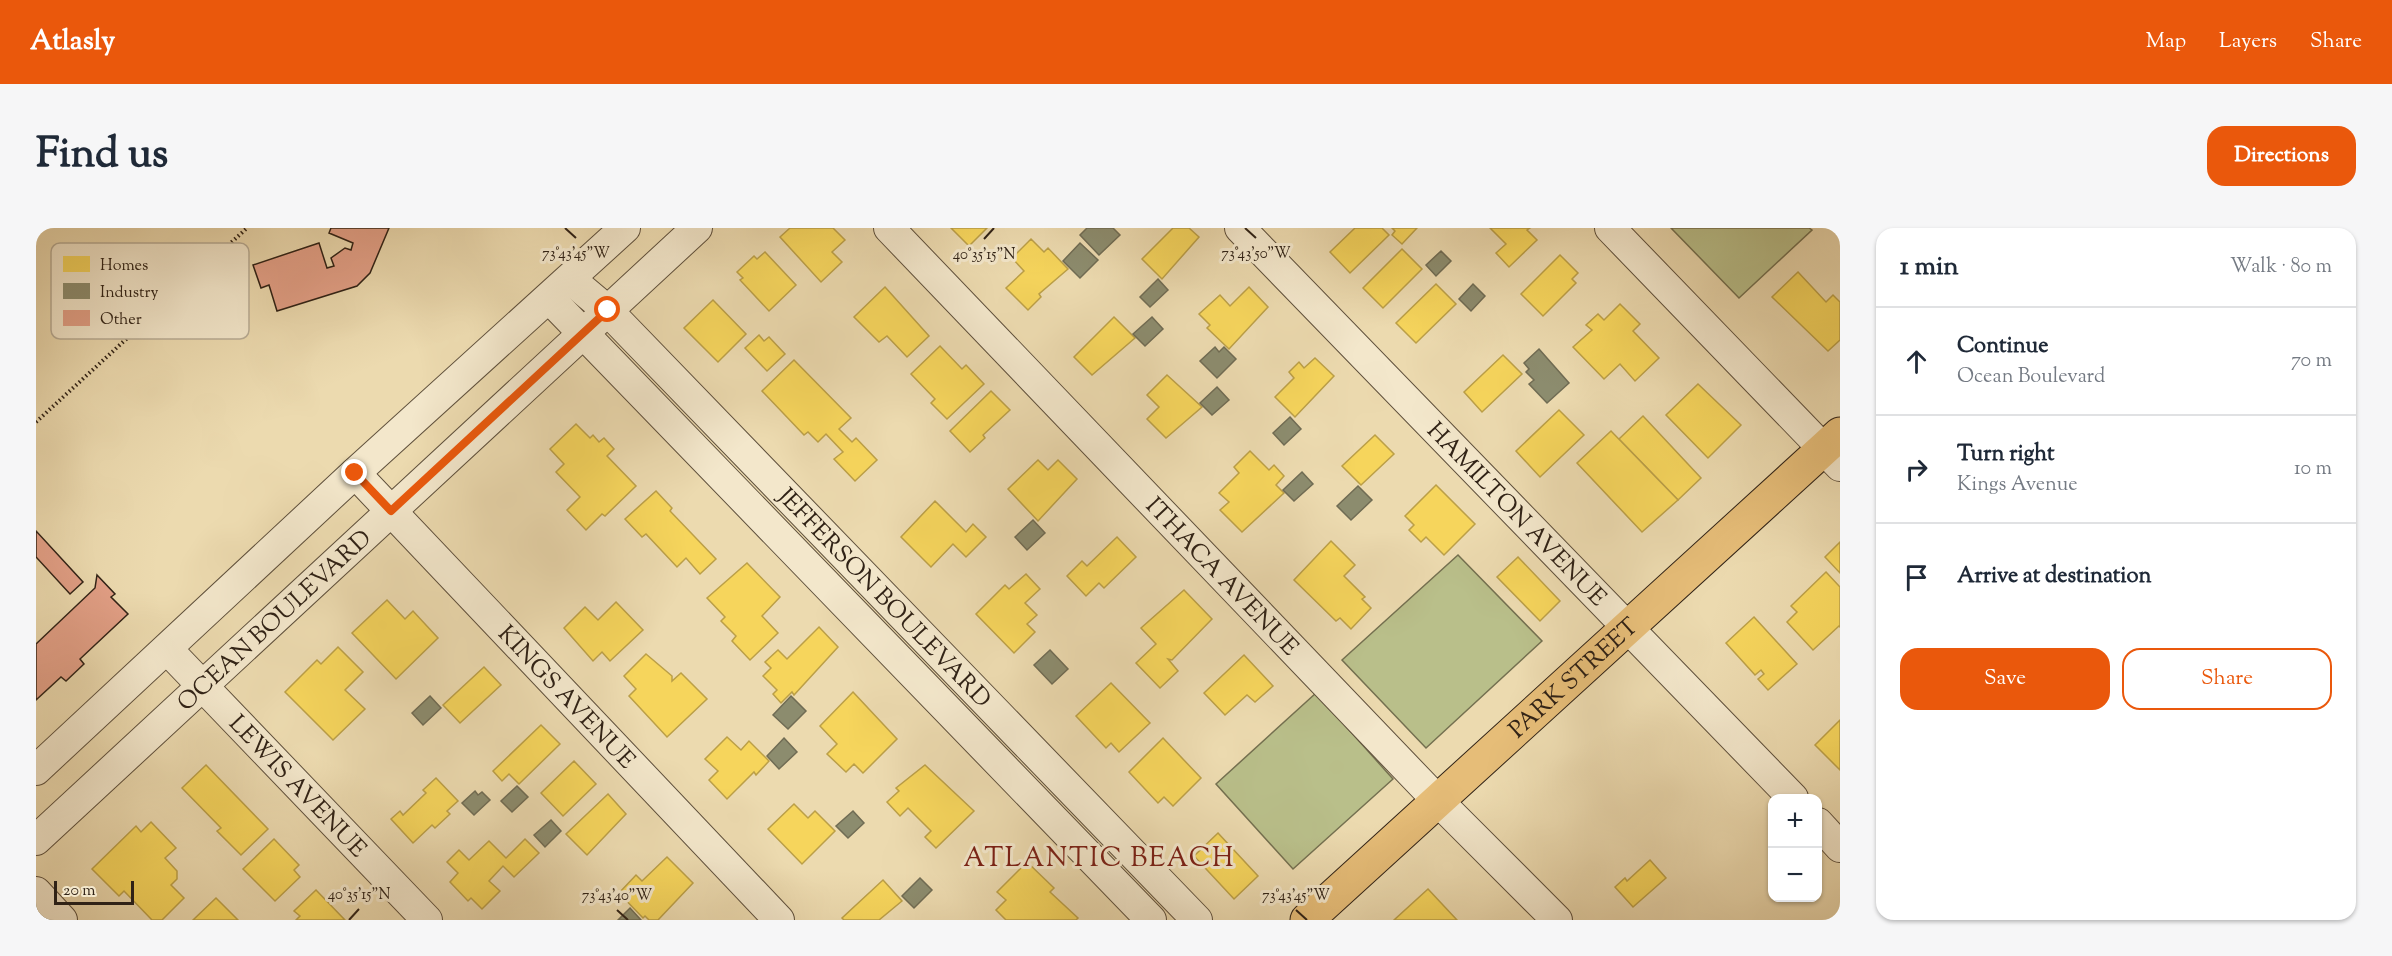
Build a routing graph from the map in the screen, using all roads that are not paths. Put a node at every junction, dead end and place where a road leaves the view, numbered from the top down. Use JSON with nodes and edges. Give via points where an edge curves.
{"nodes":[{"id":1,"x":626,"y":228,"type":"edge"},
{"id":2,"x":697,"y":228,"type":"edge"},
{"id":3,"x":889,"y":228,"type":"edge"},
{"id":4,"x":1240,"y":228,"type":"edge"},
{"id":5,"x":1610,"y":228,"type":"edge"},
{"id":6,"x":560,"y":288,"type":"junction"},
{"id":7,"x":608,"y":310,"type":"junction"},
{"id":8,"x":584,"y":333,"type":"junction"},
{"id":9,"x":1834,"y":450,"type":"edge"},
{"id":10,"x":355,"y":473,"type":"junction"},
{"id":11,"x":391,"y":511,"type":"junction"},
{"id":12,"x":1628,"y":628,"type":"junction"},
{"id":13,"x":168,"y":650,"type":"junction"},
{"id":14,"x":202,"y":686,"type":"junction"},
{"id":15,"x":36,"y":770,"type":"edge"},
{"id":16,"x":1789,"y":794,"type":"edge"},
{"id":17,"x":1438,"y":801,"type":"junction"},
{"id":18,"x":1822,"y":827,"type":"edge"},
{"id":19,"x":36,"y":840,"type":"edge"},
{"id":20,"x":1840,"y":846,"type":"edge"},
{"id":21,"x":36,"y":892,"type":"edge"},
{"id":22,"x":62,"y":920,"type":"edge"},
{"id":23,"x":427,"y":920,"type":"edge"},
{"id":24,"x":779,"y":920,"type":"edge"},
{"id":25,"x":1151,"y":920,"type":"edge"},
{"id":26,"x":1197,"y":920,"type":"edge"},
{"id":27,"x":1307,"y":920,"type":"edge"},
{"id":28,"x":1557,"y":920,"type":"edge"}],
"edges":[{"from":1,"to":6,"type":"street","name":"OCEAN BOULEVARD"},
{"from":2,"to":7,"type":"street","name":"OCEAN BOULEVARD"},
{"from":3,"to":17,"type":"street","name":"ITHACA AVENUE"},
{"from":4,"to":12,"type":"street","name":"HAMILTON AVENUE"},
{"from":5,"to":9,"type":"street"},
{"from":6,"to":7,"type":"street","name":"JEFFERSON BOULEVARD"},
{"from":6,"to":8,"type":"street","name":"JEFFERSON BOULEVARD"},
{"from":6,"to":10,"type":"street","name":"OCEAN BOULEVARD"},
{"from":7,"to":8,"type":"street","name":"OCEAN BOULEVARD"},
{"from":7,"to":26,"type":"street","name":"JEFFERSON BOULEVARD"},
{"from":8,"to":11,"type":"street","name":"OCEAN BOULEVARD"},
{"from":8,"to":25,"type":"street","name":"JEFFERSON BOULEVARD"},
{"from":9,"to":12,"type":"highway","name":"PARK STREET"},
{"from":10,"to":11,"type":"street","name":"KINGS AVENUE"},
{"from":10,"to":13,"type":"street","name":"OCEAN BOULEVARD"},
{"from":11,"to":14,"type":"street","name":"OCEAN BOULEVARD"},
{"from":11,"to":24,"type":"street","name":"KINGS AVENUE"},
{"from":12,"to":16,"type":"street","name":"HAMILTON AVENUE"},
{"from":12,"to":17,"type":"highway","name":"PARK STREET"},
{"from":13,"to":14,"type":"street","name":"LEWIS AVENUE"},
{"from":13,"to":15,"type":"street","name":"OCEAN BOULEVARD"},
{"from":14,"to":19,"type":"street","name":"OCEAN BOULEVARD"},
{"from":14,"to":23,"type":"street","name":"LEWIS AVENUE"},
{"from":17,"to":27,"type":"highway","name":"PARK STREET"},
{"from":17,"to":28,"type":"street","name":"ITHACA AVENUE"},
{"from":18,"to":20,"type":"street"},
{"from":21,"to":22,"type":"street"}]}
